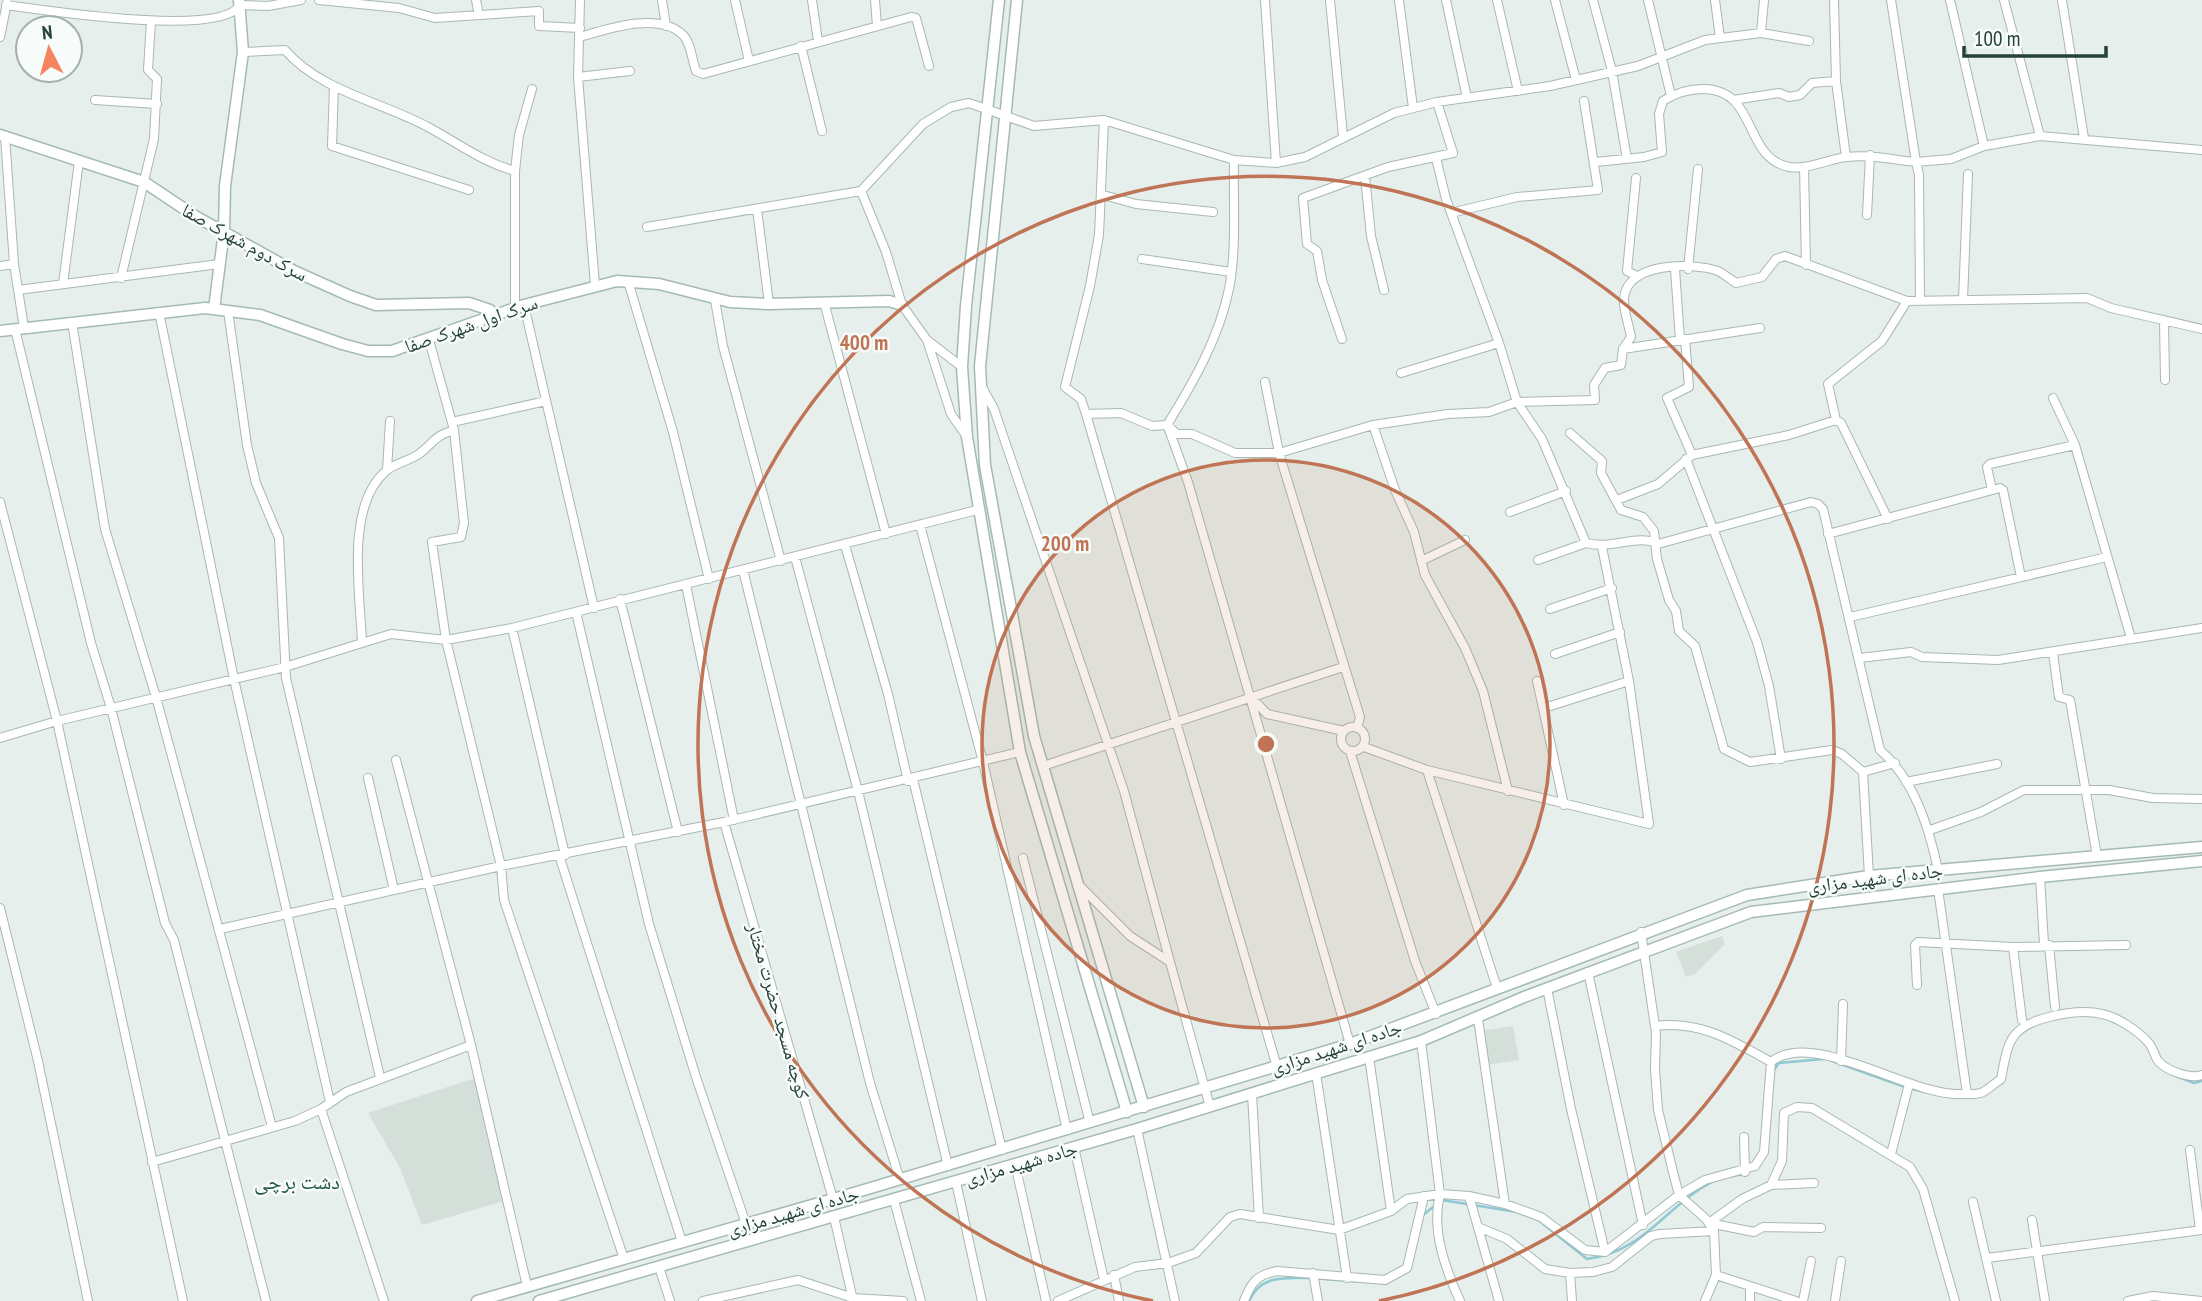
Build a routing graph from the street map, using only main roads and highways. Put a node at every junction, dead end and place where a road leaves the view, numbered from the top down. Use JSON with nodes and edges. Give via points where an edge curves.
{"nodes":[{"id":1,"x":999,"y":0,"type":"edge"},
{"id":2,"x":1017,"y":0,"type":"edge"},
{"id":3,"x":240,"y":2,"type":"edge"},
{"id":4,"x":3,"y":135,"type":"edge"},
{"id":5,"x":224,"y":231,"type":"junction"},
{"id":6,"x":902,"y":305,"type":"road end"},
{"id":7,"x":214,"y":309,"type":"junction"},
{"id":8,"x":494,"y":316,"type":"junction"},
{"id":9,"x":0,"y":331,"type":"edge"},
{"id":10,"x":963,"y":399,"type":"junction"},
{"id":11,"x":980,"y":400,"type":"junction"},
{"id":12,"x":2202,"y":847,"type":"edge"},
{"id":13,"x":2202,"y":861,"type":"edge"},
{"id":14,"x":1498,"y":1009,"type":"joint"},
{"id":15,"x":1144,"y":1107,"type":"junction"},
{"id":16,"x":1127,"y":1112,"type":"junction"},
{"id":17,"x":500,"y":1298,"type":"edge"},
{"id":18,"x":477,"y":1301,"type":"edge"},
{"id":19,"x":539,"y":1301,"type":"edge"}],
"edges":[{"from":1,"to":10,"type":"main road","via":[[962,367]]},
{"from":2,"to":11,"type":"main road"},
{"from":3,"to":5,"type":"main road","via":[[243,52],[225,186]]},
{"from":4,"to":5,"type":"main road","name":"سرک دوم شهرک صفا","via":[[144,182]]},
{"from":5,"to":7,"type":"main road"},
{"from":5,"to":8,"type":"main road","name":"سرک دوم شهرک صفا","via":[[293,271],[376,305],[469,303]]},
{"from":6,"to":8,"type":"main road","name":"سرک اول شهرک صفا","via":[[889,301],[769,304],[715,300],[659,284],[628,281],[595,285]]},
{"from":7,"to":8,"type":"main road","name":"سرک اول شهرک صفا","via":[[260,315],[368,351],[392,351]]},
{"from":7,"to":9,"type":"main road","name":"سرک اول شهرک صفا"},
{"from":10,"to":11,"type":"main road"},
{"from":10,"to":16,"type":"main road","via":[[977,510],[1020,752]]},
{"from":11,"to":15,"type":"main road","via":[[985,465],[1025,694],[1042,766]]},
{"from":12,"to":15,"type":"main road","name":"جاده ای شهید مزاری","via":[[1869,876],[1747,895],[1436,1014]]},
{"from":13,"to":14,"type":"main road","name":"جاده ای شهید مزاری","via":[[1751,912]]},
{"from":14,"to":19,"type":"main road","name":"جاده شهید مزاری","via":[[1421,1041],[1210,1107]]},
{"from":15,"to":16,"type":"main road","name":"جاده ای شهید مزاری"},
{"from":16,"to":17,"type":"main road","name":"جاده ای شهید مزاری","via":[[527,1286]]},
{"from":17,"to":18,"type":"main road","name":"جاده ای شهید مزاری"}]}
